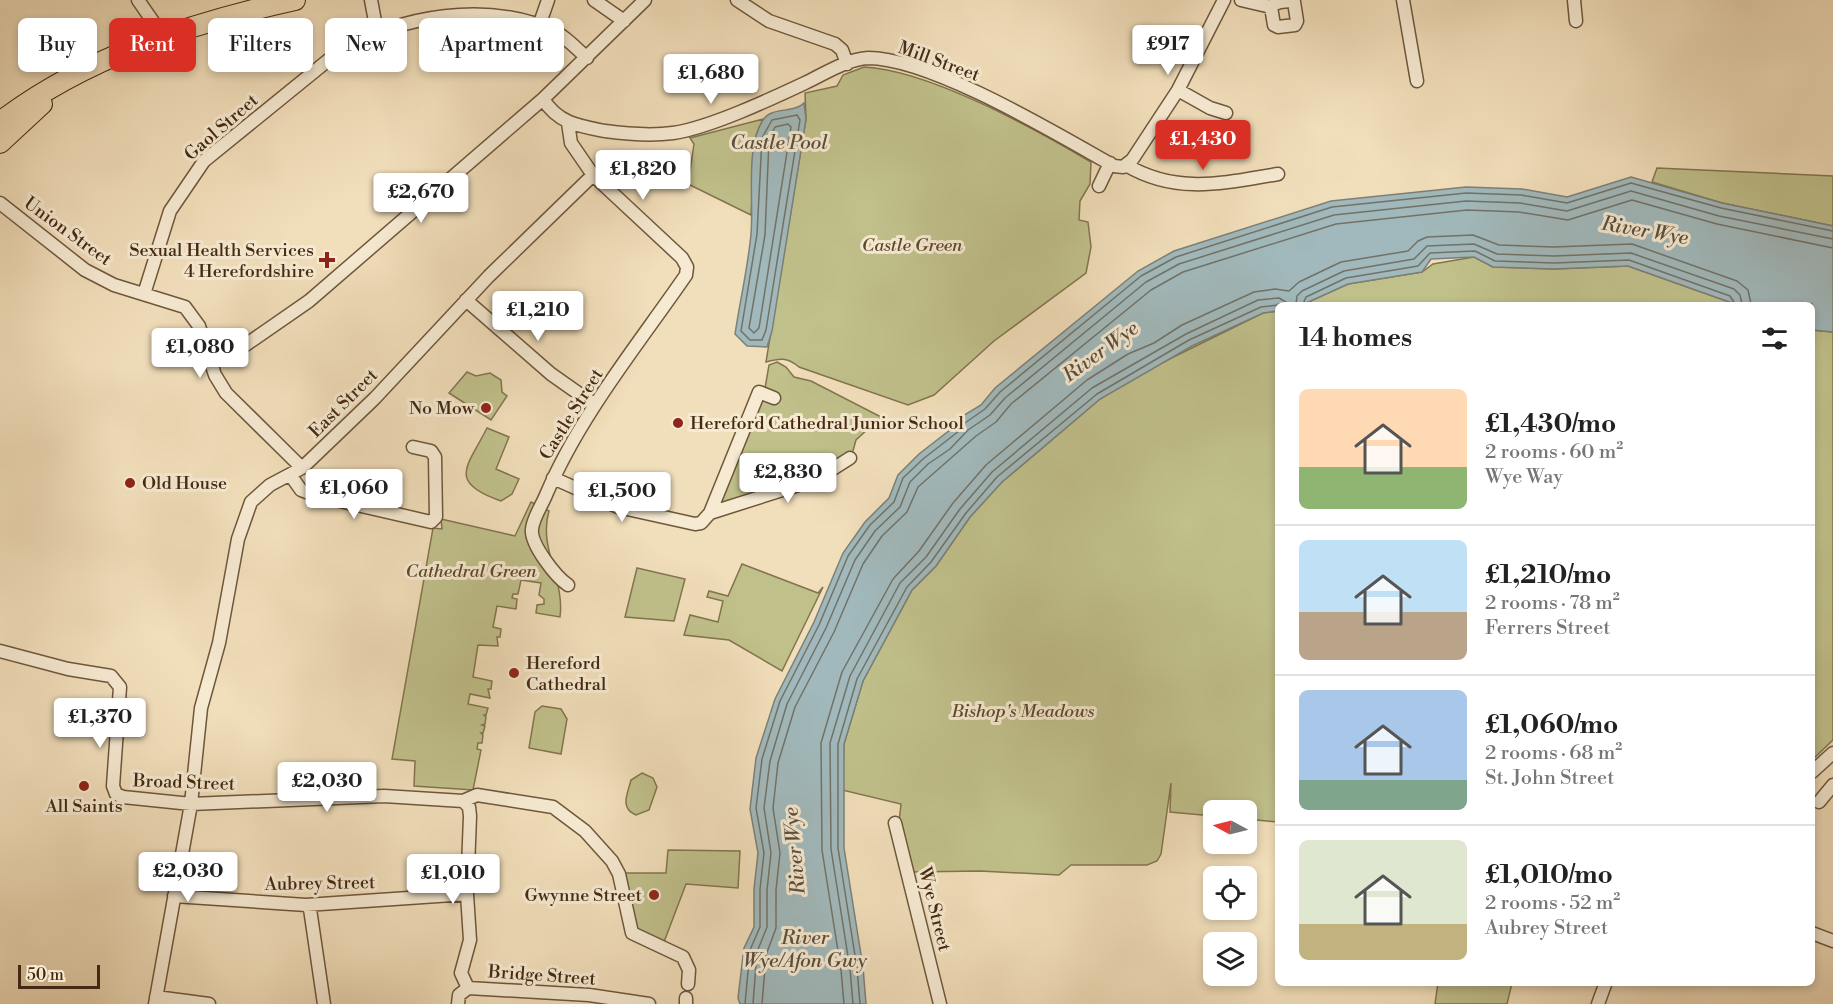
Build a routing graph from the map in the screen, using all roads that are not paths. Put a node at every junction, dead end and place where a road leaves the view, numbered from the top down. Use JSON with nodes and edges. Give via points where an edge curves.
{"nodes":[{"id":1,"x":138,"y":0,"type":"edge"},
{"id":2,"x":295,"y":0,"type":"edge"},
{"id":3,"x":371,"y":0,"type":"edge"},
{"id":4,"x":548,"y":0,"type":"edge"},
{"id":5,"x":594,"y":0,"type":"edge"},
{"id":6,"x":645,"y":0,"type":"edge"},
{"id":7,"x":737,"y":0,"type":"edge"},
{"id":8,"x":755,"y":0,"type":"edge"},
{"id":9,"x":1224,"y":0,"type":"edge"},
{"id":10,"x":1241,"y":0,"type":"edge"},
{"id":11,"x":1403,"y":0,"type":"edge"},
{"id":12,"x":1574,"y":0,"type":"edge"},
{"id":13,"x":270,"y":3,"type":"edge"},
{"id":14,"x":1271,"y":7,"type":"dead end"},
{"id":15,"x":756,"y":13,"type":"junction"},
{"id":16,"x":150,"y":18,"type":"edge"},
{"id":17,"x":375,"y":18,"type":"edge"},
{"id":18,"x":423,"y":18,"type":"edge"},
{"id":19,"x":517,"y":18,"type":"edge"},
{"id":20,"x":542,"y":18,"type":"edge"},
{"id":21,"x":624,"y":21,"type":"junction"},
{"id":22,"x":1576,"y":21,"type":"dead end"},
{"id":23,"x":196,"y":26,"type":"edge"},
{"id":24,"x":564,"y":37,"type":"edge"},
{"id":25,"x":109,"y":57,"type":"edge"},
{"id":26,"x":587,"y":58,"type":"junction"},
{"id":27,"x":325,"y":63,"type":"edge"},
{"id":28,"x":847,"y":64,"type":"junction"},
{"id":29,"x":74,"y":77,"type":"junction"},
{"id":30,"x":1417,"y":81,"type":"dead end"},
{"id":31,"x":1178,"y":90,"type":"junction"},
{"id":32,"x":543,"y":99,"type":"junction"},
{"id":33,"x":1226,"y":113,"type":"dead end"},
{"id":34,"x":0,"y":122,"type":"edge"},
{"id":35,"x":568,"y":123,"type":"junction"},
{"id":36,"x":0,"y":143,"type":"edge"},
{"id":37,"x":1110,"y":163,"type":"junction"},
{"id":38,"x":1126,"y":165,"type":"junction"},
{"id":39,"x":1278,"y":174,"type":"dead end"},
{"id":40,"x":593,"y":175,"type":"junction"},
{"id":41,"x":1099,"y":186,"type":"dead end"},
{"id":42,"x":0,"y":203,"type":"edge"},
{"id":43,"x":144,"y":294,"type":"junction"},
{"id":44,"x":466,"y":300,"type":"junction"},
{"id":45,"x":206,"y":349,"type":"junction"},
{"id":46,"x":774,"y":398,"type":"dead end"},
{"id":47,"x":595,"y":405,"type":"junction"},
{"id":48,"x":413,"y":447,"type":"dead end"},
{"id":49,"x":850,"y":458,"type":"dead end"},
{"id":50,"x":302,"y":468,"type":"junction"},
{"id":51,"x":291,"y":476,"type":"junction"},
{"id":52,"x":553,"y":478,"type":"junction"},
{"id":53,"x":710,"y":513,"type":"junction"},
{"id":54,"x":568,"y":585,"type":"dead end"},
{"id":55,"x":0,"y":651,"type":"edge"},
{"id":56,"x":1833,"y":753,"type":"edge"},
{"id":57,"x":1815,"y":769,"type":"edge"},
{"id":58,"x":1833,"y":785,"type":"edge"},
{"id":59,"x":1833,"y":800,"type":"edge"},
{"id":60,"x":463,"y":801,"type":"junction"},
{"id":61,"x":1816,"y":803,"type":"edge"},
{"id":62,"x":190,"y":804,"type":"junction"},
{"id":63,"x":895,"y":823,"type":"dead end"},
{"id":64,"x":467,"y":894,"type":"junction"},
{"id":65,"x":174,"y":896,"type":"junction"},
{"id":66,"x":306,"y":905,"type":"junction"},
{"id":67,"x":1815,"y":934,"type":"edge"},
{"id":68,"x":1833,"y":941,"type":"edge"},
{"id":69,"x":688,"y":984,"type":"dead end"},
{"id":70,"x":1605,"y":986,"type":"edge"},
{"id":71,"x":468,"y":988,"type":"junction"},
{"id":72,"x":156,"y":1000,"type":"edge"},
{"id":73,"x":209,"y":1004,"type":"edge"},
{"id":74,"x":324,"y":1004,"type":"edge"},
{"id":75,"x":458,"y":1004,"type":"edge"},
{"id":76,"x":649,"y":1004,"type":"edge"},
{"id":77,"x":940,"y":1004,"type":"edge"},
{"id":78,"x":1598,"y":1004,"type":"edge"}],
"edges":[{"from":1,"to":16,"type":"street"},
{"from":2,"to":13,"type":"highway"},
{"from":3,"to":17,"type":"street"},
{"from":4,"to":20,"type":"street"},
{"from":5,"to":21,"type":"street"},
{"from":6,"to":21,"type":"street"},
{"from":7,"to":15,"type":"street"},
{"from":8,"to":15,"type":"street"},
{"from":9,"to":31,"type":"street"},
{"from":10,"to":14,"type":"street"},
{"from":11,"to":30,"type":"street"},
{"from":12,"to":22,"type":"street"},
{"from":13,"to":23,"type":"highway"},
{"from":15,"to":28,"type":"street","via":[[835,44]]},
{"from":18,"to":19,"type":"street","name":"Gaol Street","via":[[480,10]]},
{"from":21,"to":26,"type":"street"},
{"from":24,"to":26,"type":"street","name":"Gaol Street"},
{"from":25,"to":29,"type":"highway"},
{"from":26,"to":32,"type":"street"},
{"from":27,"to":43,"type":"street","name":"Gaol Street","via":[[204,161],[170,211]]},
{"from":28,"to":35,"type":"street","name":"Mill Street","via":[[778,96],[676,133],[623,133]]},
{"from":28,"to":37,"type":"street","name":"Mill Street","via":[[878,59],[941,77]]},
{"from":29,"to":34,"type":"highway"},
{"from":29,"to":36,"type":"highway"},
{"from":31,"to":33,"type":"street"},
{"from":31,"to":38,"type":"street"},
{"from":32,"to":35,"type":"street","via":[[549,110]]},
{"from":32,"to":45,"type":"street","via":[[309,301],[234,353],[216,354]]},
{"from":35,"to":40,"type":"street","via":[[571,143]]},
{"from":37,"to":38,"type":"street"},
{"from":37,"to":41,"type":"street"},
{"from":38,"to":39,"type":"street","via":[[1146,177],[1186,185],[1207,186]]},
{"from":40,"to":44,"type":"street","name":"East Street"},
{"from":40,"to":47,"type":"street","name":"Castle Street","via":[[687,267],[686,275]]},
{"from":42,"to":43,"type":"street","name":"Union Street","via":[[85,270]]},
{"from":43,"to":45,"type":"street","name":"Union Street","via":[[185,307],[199,326]]},
{"from":44,"to":47,"type":"street","via":[[551,374]]},
{"from":44,"to":50,"type":"street","name":"East Street","via":[[375,398]]},
{"from":45,"to":50,"type":"street","via":[[226,393]]},
{"from":46,"to":53,"type":"street","via":[[759,392]]},
{"from":47,"to":52,"type":"street","name":"Castle Street"},
{"from":48,"to":51,"type":"street","via":[[425,448],[435,457],[431,522],[314,495],[301,490]]},
{"from":49,"to":53,"type":"street","via":[[817,479]]},
{"from":50,"to":51,"type":"street","name":"East Street"},
{"from":51,"to":62,"type":"street","name":"East Street","via":[[257,495],[244,517],[219,643],[201,708]]},
{"from":52,"to":53,"type":"street","via":[[618,507],[689,524],[701,523]]},
{"from":52,"to":54,"type":"street","name":"Castle Street","via":[[532,529],[535,546]]},
{"from":55,"to":62,"type":"street","name":"Broad Street","via":[[117,680],[120,687],[113,786],[119,796]]},
{"from":56,"to":57,"type":"street"},
{"from":58,"to":61,"type":"street"},
{"from":59,"to":61,"type":"street"},
{"from":60,"to":62,"type":"street","name":"Broad Street","via":[[384,796]]},
{"from":60,"to":64,"type":"street","via":[[470,816]]},
{"from":60,"to":69,"type":"street","name":"Broad Street","via":[[477,795],[554,807],[585,831],[619,874],[632,933],[683,957],[689,970]]},
{"from":62,"to":65,"type":"street","name":"East Street"},
{"from":63,"to":77,"type":"street","name":"Wye Street"},
{"from":64,"to":66,"type":"street","name":"Aubrey Street"},
{"from":64,"to":71,"type":"street","via":[[469,950],[461,973]]},
{"from":65,"to":66,"type":"street","name":"Aubrey Street"},
{"from":65,"to":72,"type":"street","name":"East Street"},
{"from":66,"to":74,"type":"street","via":[[310,909]]},
{"from":67,"to":68,"type":"street"},
{"from":70,"to":78,"type":"street"},
{"from":71,"to":75,"type":"street","via":[[459,995]]},
{"from":71,"to":76,"type":"street","name":"Bridge Street","via":[[590,995]]},
{"from":72,"to":73,"type":"street"}]}
